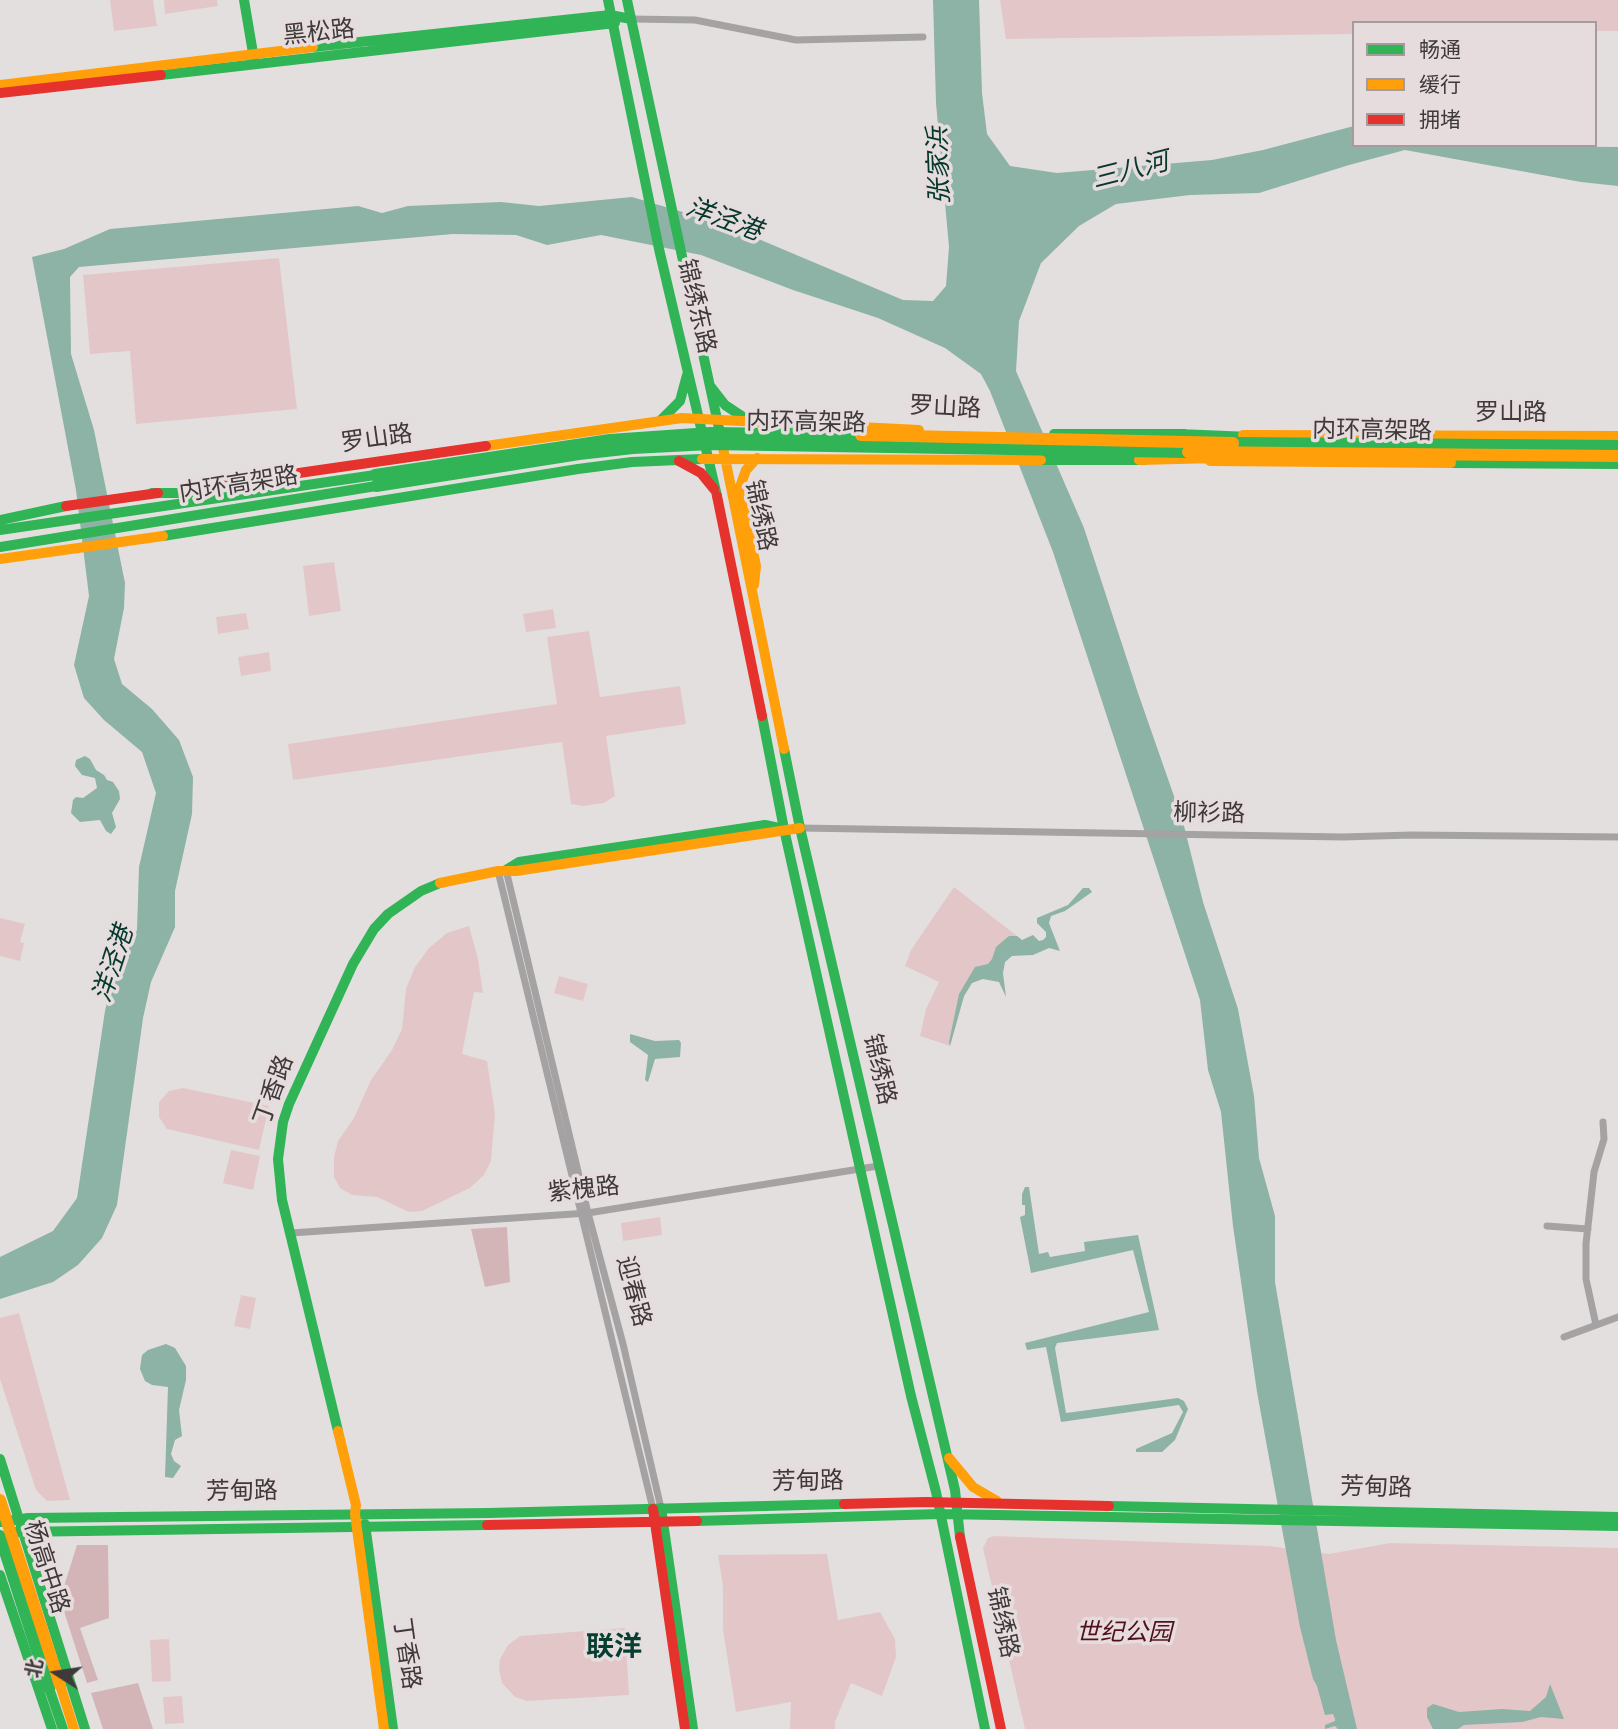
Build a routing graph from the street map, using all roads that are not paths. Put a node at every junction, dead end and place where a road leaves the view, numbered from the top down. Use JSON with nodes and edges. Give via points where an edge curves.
{"nodes":[{"id":1,"x":246,"y":0,"type":"edge"},
{"id":2,"x":608,"y":0,"type":"edge"},
{"id":3,"x":627,"y":0,"type":"edge"},
{"id":4,"x":611,"y":19,"type":"junction"},
{"id":5,"x":636,"y":19,"type":"junction"},
{"id":6,"x":923,"y":37,"type":"dead end"},
{"id":7,"x":255,"y":56,"type":"junction"},
{"id":8,"x":0,"y":85,"type":"edge"},
{"id":9,"x":0,"y":93,"type":"edge"},
{"id":10,"x":688,"y":372,"type":"junction"},
{"id":11,"x":708,"y":385,"type":"junction"},
{"id":12,"x":699,"y":418,"type":"junction"},
{"id":13,"x":716,"y":419,"type":"junction"},
{"id":14,"x":661,"y":420,"type":"junction"},
{"id":15,"x":749,"y":421,"type":"junction"},
{"id":16,"x":1179,"y":434,"type":"junction"},
{"id":17,"x":1618,"y":436,"type":"edge"},
{"id":18,"x":1618,"y":446,"type":"edge"},
{"id":19,"x":1418,"y":449,"type":"junction"},
{"id":20,"x":1618,"y":456,"type":"edge"},
{"id":21,"x":709,"y":458,"type":"junction"},
{"id":22,"x":725,"y":458,"type":"junction"},
{"id":23,"x":757,"y":458,"type":"junction"},
{"id":24,"x":1139,"y":460,"type":"junction"},
{"id":25,"x":680,"y":461,"type":"junction"},
{"id":26,"x":1618,"y":464,"type":"edge"},
{"id":27,"x":375,"y":480,"type":"junction"},
{"id":28,"x":252,"y":492,"type":"junction"},
{"id":29,"x":152,"y":493,"type":"junction"},
{"id":30,"x":717,"y":493,"type":"junction"},
{"id":31,"x":66,"y":506,"type":"junction"},
{"id":32,"x":0,"y":514,"type":"edge"},
{"id":33,"x":0,"y":520,"type":"edge"},
{"id":34,"x":0,"y":530,"type":"edge"},
{"id":35,"x":72,"y":543,"type":"junction"},
{"id":36,"x":0,"y":547,"type":"edge"},
{"id":37,"x":0,"y":559,"type":"edge"},
{"id":38,"x":753,"y":600,"type":"junction"},
{"id":39,"x":800,"y":828,"type":"junction"},
{"id":40,"x":784,"y":829,"type":"junction"},
{"id":41,"x":1618,"y":837,"type":"edge"},
{"id":42,"x":502,"y":871,"type":"junction"},
{"id":43,"x":1603,"y":1122,"type":"dead end"},
{"id":44,"x":878,"y":1167,"type":"junction"},
{"id":45,"x":861,"y":1169,"type":"junction"},
{"id":46,"x":585,"y":1213,"type":"junction"},
{"id":47,"x":1547,"y":1226,"type":"dead end"},
{"id":48,"x":1588,"y":1229,"type":"junction"},
{"id":49,"x":291,"y":1233,"type":"junction"},
{"id":50,"x":1618,"y":1317,"type":"edge"},
{"id":51,"x":1596,"y":1325,"type":"junction"},
{"id":52,"x":1564,"y":1337,"type":"dead end"},
{"id":53,"x":946,"y":1451,"type":"junction"},
{"id":54,"x":0,"y":1459,"type":"edge"},
{"id":55,"x":0,"y":1500,"type":"edge"},
{"id":56,"x":1002,"y":1503,"type":"junction"},
{"id":57,"x":939,"y":1508,"type":"junction"},
{"id":58,"x":956,"y":1508,"type":"junction"},
{"id":59,"x":657,"y":1509,"type":"junction"},
{"id":60,"x":359,"y":1511,"type":"junction"},
{"id":61,"x":1270,"y":1514,"type":"junction"},
{"id":62,"x":1327,"y":1516,"type":"junction"},
{"id":63,"x":1618,"y":1517,"type":"edge"},
{"id":64,"x":0,"y":1522,"type":"edge"},
{"id":65,"x":659,"y":1522,"type":"junction"},
{"id":66,"x":1618,"y":1526,"type":"edge"},
{"id":67,"x":361,"y":1528,"type":"junction"},
{"id":68,"x":23,"y":1530,"type":"junction"},
{"id":69,"x":0,"y":1534,"type":"edge"},
{"id":70,"x":0,"y":1575,"type":"edge"},
{"id":71,"x":55,"y":1686,"type":"junction"},
{"id":72,"x":52,"y":1729,"type":"edge"},
{"id":73,"x":63,"y":1729,"type":"edge"},
{"id":74,"x":74,"y":1729,"type":"edge"},
{"id":75,"x":85,"y":1729,"type":"edge"},
{"id":76,"x":384,"y":1729,"type":"edge"},
{"id":77,"x":393,"y":1729,"type":"edge"},
{"id":78,"x":685,"y":1729,"type":"edge"},
{"id":79,"x":693,"y":1729,"type":"edge"},
{"id":80,"x":985,"y":1729,"type":"edge"},
{"id":81,"x":1001,"y":1729,"type":"edge"}],
"edges":[{"from":1,"to":7,"type":"main road"},
{"from":2,"to":4,"type":"main road","name":"锦绣东路"},
{"from":3,"to":5,"type":"main road","name":"锦绣东路"},
{"from":4,"to":5,"type":"main road"},
{"from":4,"to":7,"type":"main road"},
{"from":4,"to":10,"type":"main road","name":"锦绣东路"},
{"from":5,"to":6,"type":"street","via":[[695,20],[796,40]]},
{"from":5,"to":11,"type":"main road","name":"锦绣东路","via":[[667,198]]},
{"from":7,"to":8,"type":"main road"},
{"from":7,"to":9,"type":"main road","name":"黑松路"},
{"from":10,"to":12,"type":"main road","name":"锦绣东路"},
{"from":10,"to":14,"type":"main road","via":[[680,401]]},
{"from":11,"to":13,"type":"main road","name":"锦绣东路"},
{"from":11,"to":15,"type":"main road","via":[[725,405]]},
{"from":12,"to":13,"type":"main road","name":"罗山路"},
{"from":12,"to":14,"type":"main road","name":"罗山路"},
{"from":12,"to":21,"type":"main road","name":"锦绣东路"},
{"from":13,"to":15,"type":"main road","name":"罗山路"},
{"from":13,"to":22,"type":"main road","name":"锦绣路"},
{"from":14,"to":29,"type":"main road","name":"罗山路"},
{"from":15,"to":16,"type":"main road","name":"罗山路","bridge":true,"via":[[986,433]]},
{"from":16,"to":17,"type":"main road","name":"罗山路"},
{"from":16,"to":19,"type":"main road","bridge":true},
{"from":18,"to":19,"type":"main road","name":"内环高架路","bridge":true},
{"from":19,"to":20,"type":"main road","name":"内环高架路","bridge":true},
{"from":19,"to":24,"type":"main road","bridge":true},
{"from":19,"to":27,"type":"main road","name":"内环高架路","bridge":true,"via":[[710,444],[633,448]]},
{"from":21,"to":22,"type":"main road","name":"罗山路"},
{"from":21,"to":25,"type":"main road","name":"罗山路"},
{"from":21,"to":30,"type":"main road","name":"锦绣路"},
{"from":22,"to":23,"type":"main road","name":"罗山路"},
{"from":22,"to":38,"type":"main road","name":"锦绣路"},
{"from":23,"to":24,"type":"main road","name":"罗山路"},
{"from":23,"to":38,"type":"main road","via":[[740,486],[756,566]]},
{"from":24,"to":26,"type":"main road","name":"罗山路"},
{"from":25,"to":30,"type":"main road","via":[[701,473]]},
{"from":25,"to":35,"type":"main road","name":"罗山路","via":[[579,469],[163,536]]},
{"from":27,"to":28,"type":"main road","name":"内环高架路"},
{"from":27,"to":35,"type":"main road","name":"内环高架路"},
{"from":28,"to":29,"type":"main road"},
{"from":28,"to":34,"type":"main road","name":"内环高架路"},
{"from":29,"to":31,"type":"main road","name":"罗山路"},
{"from":30,"to":40,"type":"main road","name":"锦绣路"},
{"from":31,"to":32,"type":"main road"},
{"from":31,"to":33,"type":"main road"},
{"from":35,"to":36,"type":"main road","name":"内环高架路"},
{"from":35,"to":37,"type":"main road"},
{"from":38,"to":39,"type":"main road","name":"锦绣路"},
{"from":39,"to":40,"type":"main road","name":"丁香路"},
{"from":39,"to":41,"type":"street","name":"柳衫路"},
{"from":39,"to":44,"type":"main road","name":"锦绣路"},
{"from":40,"to":42,"type":"main road","name":"丁香路","via":[[765,825],[738,829],[519,862]]},
{"from":40,"to":45,"type":"main road","name":"锦绣路"},
{"from":42,"to":46,"type":"street","name":"迎春路"},
{"from":42,"to":49,"type":"main road","name":"丁香路","via":[[454,879],[421,891],[388,914],[363,946],[283,1122],[279,1179]]},
{"from":43,"to":48,"type":"street"},
{"from":44,"to":45,"type":"street","name":"紫槐路"},
{"from":44,"to":53,"type":"main road","name":"锦绣路"},
{"from":45,"to":46,"type":"street","name":"紫槐路"},
{"from":45,"to":57,"type":"main road","name":"锦绣路"},
{"from":46,"to":49,"type":"street","name":"紫槐路"},
{"from":46,"to":59,"type":"street","name":"迎春路","via":[[626,1356]]},
{"from":47,"to":48,"type":"street"},
{"from":48,"to":51,"type":"street","via":[[1586,1279]]},
{"from":49,"to":60,"type":"main road","name":"丁香路"},
{"from":50,"to":51,"type":"street"},
{"from":51,"to":52,"type":"street"},
{"from":53,"to":56,"type":"main road","via":[[974,1487]]},
{"from":53,"to":58,"type":"main road","name":"锦绣路"},
{"from":54,"to":68,"type":"main road","name":"杨高中路"},
{"from":55,"to":71,"type":"main road","name":"杨高中路","bridge":true},
{"from":56,"to":58,"type":"main road","name":"芳甸路"},
{"from":56,"to":61,"type":"main road","name":"芳甸路"},
{"from":57,"to":58,"type":"main road","name":"芳甸路"},
{"from":57,"to":59,"type":"main road","name":"芳甸路"},
{"from":57,"to":65,"type":"main road","name":"芳甸路"},
{"from":57,"to":80,"type":"main road","name":"锦绣路"},
{"from":58,"to":61,"type":"main road","name":"芳甸路"},
{"from":58,"to":81,"type":"main road","name":"锦绣路"},
{"from":59,"to":60,"type":"main road","name":"芳甸路"},
{"from":59,"to":65,"type":"main road","name":"迎春路"},
{"from":60,"to":67,"type":"main road","name":"丁香路"},
{"from":60,"to":68,"type":"main road","name":"芳甸路"},
{"from":61,"to":62,"type":"main road","name":"芳甸路"},
{"from":62,"to":63,"type":"main road","name":"芳甸路"},
{"from":62,"to":66,"type":"main road","name":"芳甸路"},
{"from":64,"to":68,"type":"main road","name":"芳甸路"},
{"from":65,"to":67,"type":"main road","name":"芳甸路"},
{"from":65,"to":78,"type":"main road","name":"迎春路"},
{"from":65,"to":79,"type":"main road","name":"迎春路"},
{"from":67,"to":68,"type":"main road","name":"芳甸路"},
{"from":67,"to":76,"type":"main road","name":"丁香路"},
{"from":67,"to":77,"type":"main road","name":"丁香路"},
{"from":68,"to":69,"type":"main road","name":"芳甸路"},
{"from":68,"to":75,"type":"main road","name":"杨高中路"},
{"from":69,"to":71,"type":"main road","name":"杨高中路","bridge":true},
{"from":70,"to":72,"type":"main road","name":"杨高中路"},
{"from":71,"to":73,"type":"main road","name":"杨高中路"},
{"from":71,"to":74,"type":"main road","name":"杨高中路"}]}
